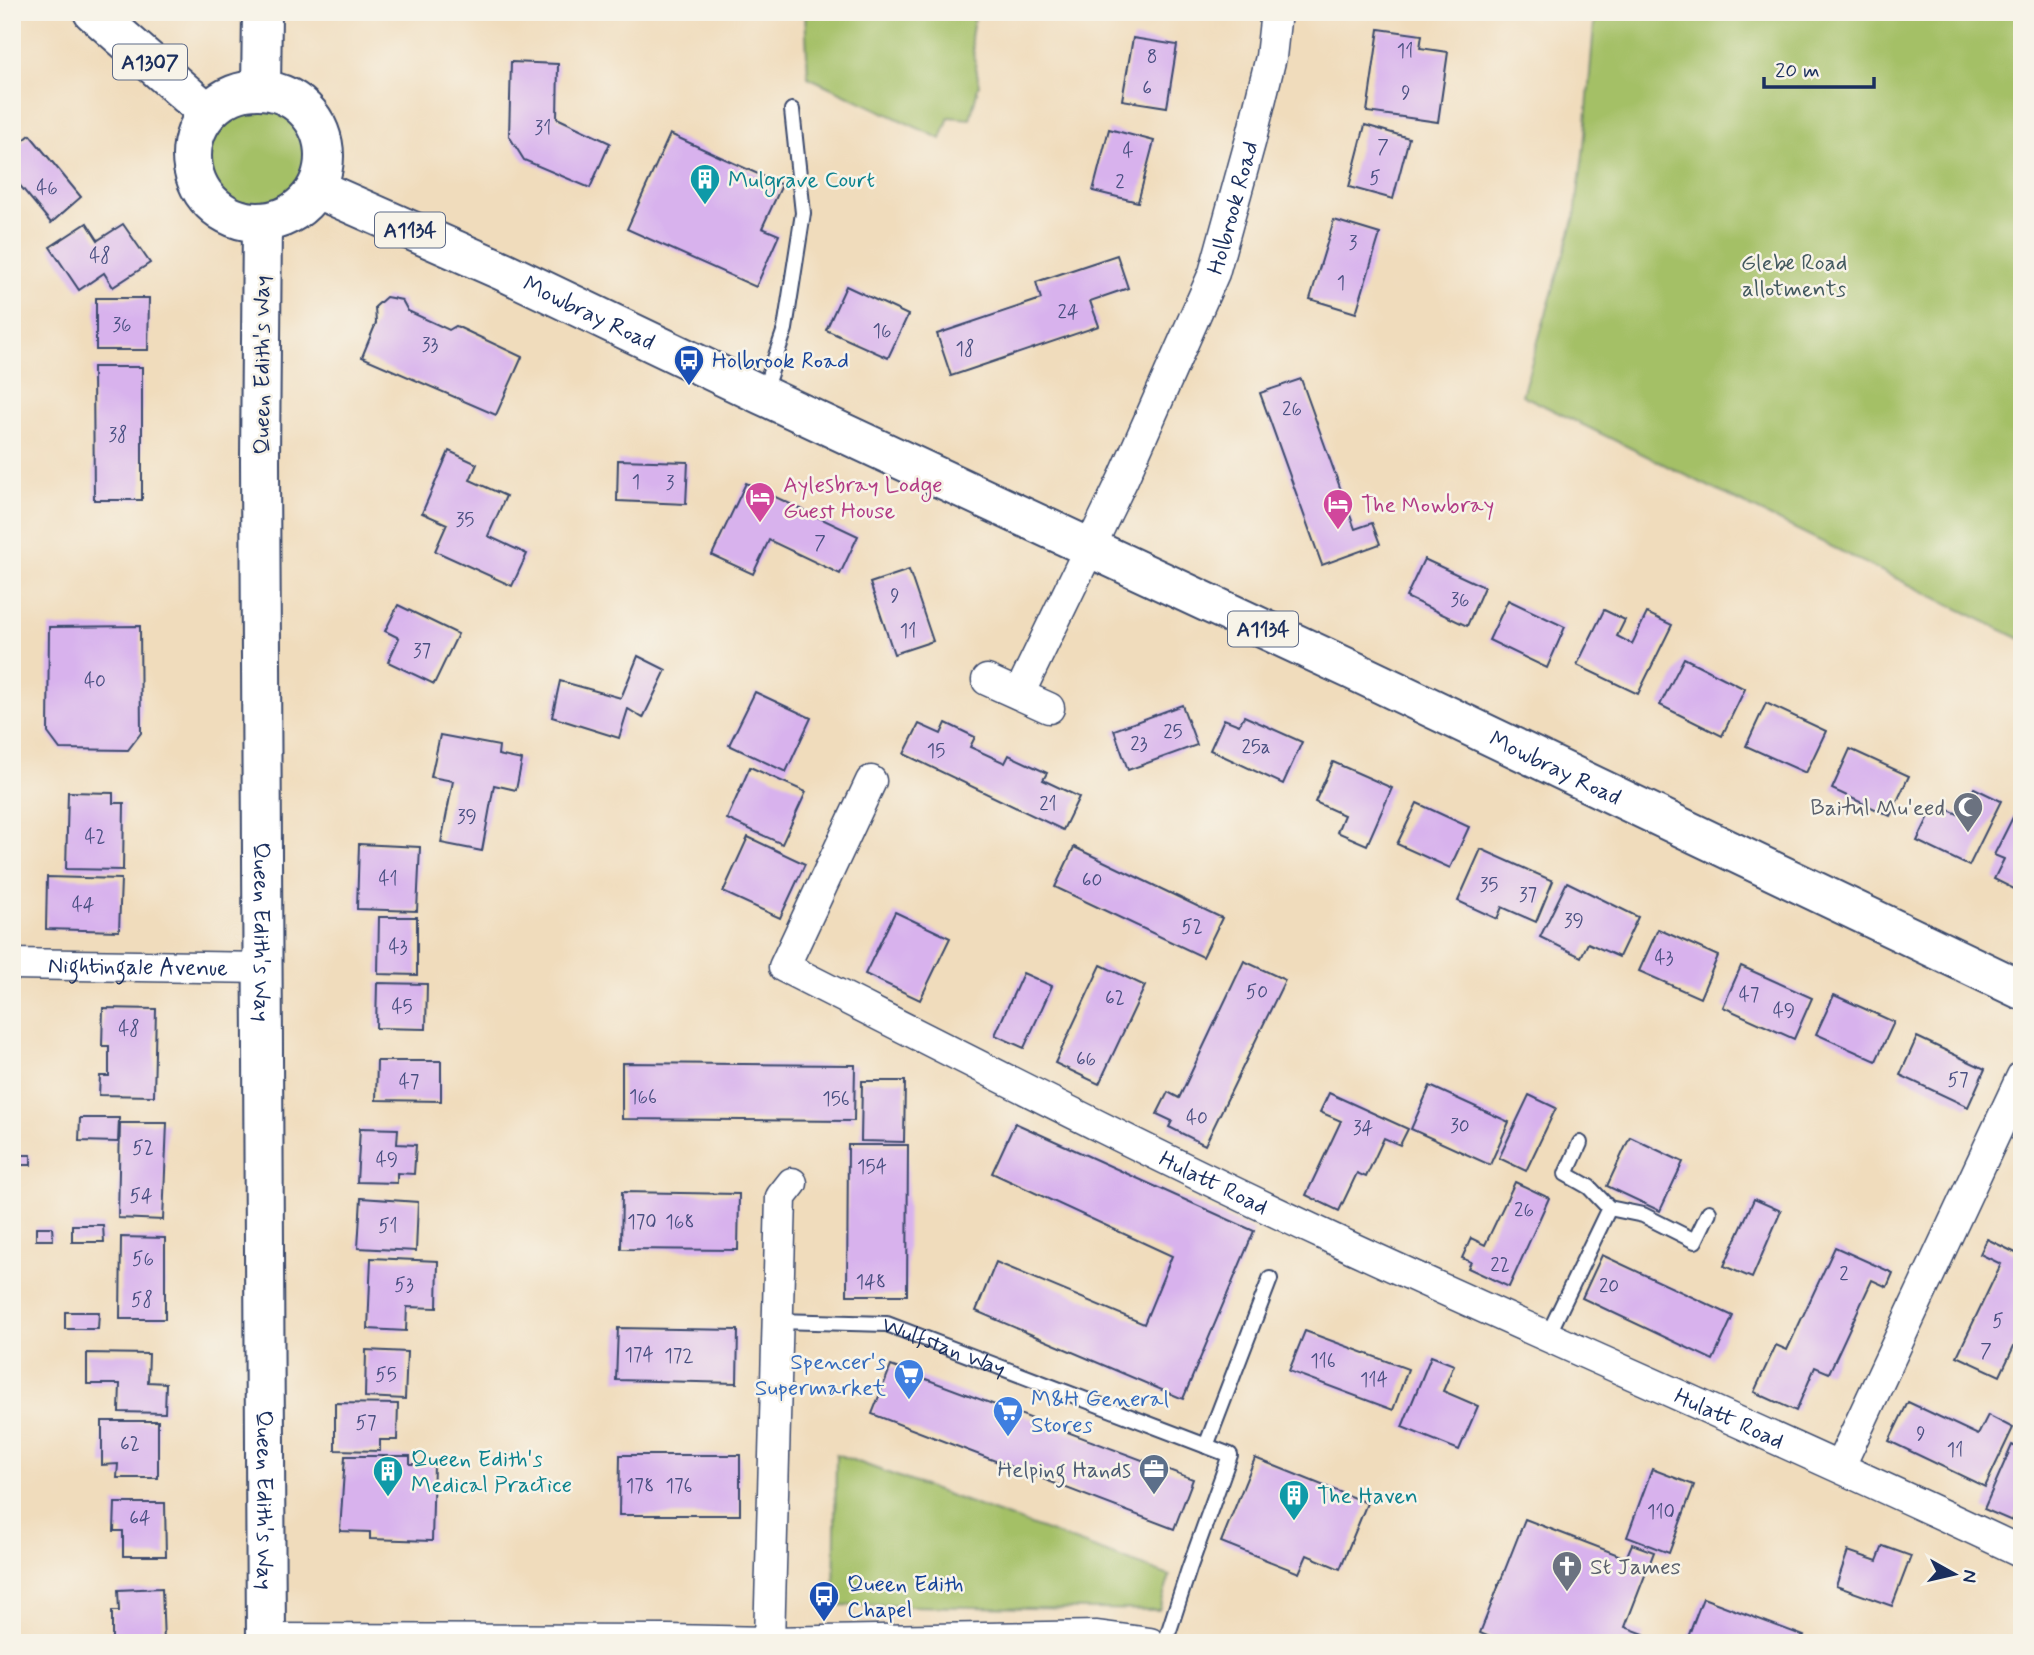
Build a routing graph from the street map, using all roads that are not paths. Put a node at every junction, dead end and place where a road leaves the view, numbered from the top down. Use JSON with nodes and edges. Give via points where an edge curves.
{"nodes":[{"id":1,"x":93,"y":12,"type":"edge"},
{"id":2,"x":262,"y":12,"type":"edge"},
{"id":3,"x":1276,"y":12,"type":"edge"},
{"id":4,"x":261,"y":89,"type":"junction"},
{"id":5,"x":792,"y":110,"type":"dead end"},
{"id":6,"x":207,"y":112,"type":"junction"},
{"id":7,"x":317,"y":188,"type":"junction"},
{"id":8,"x":262,"y":222,"type":"junction"},
{"id":9,"x":762,"y":395,"type":"junction"},
{"id":10,"x":1088,"y":547,"type":"junction"},
{"id":11,"x":987,"y":680,"type":"dead end"},
{"id":12,"x":1019,"y":694,"type":"junction"},
{"id":13,"x":1049,"y":708,"type":"dead end"},
{"id":14,"x":872,"y":781,"type":"dead end"},
{"id":15,"x":12,"y":964,"type":"edge"},
{"id":16,"x":264,"y":968,"type":"junction"},
{"id":17,"x":2022,"y":990,"type":"edge"},
{"id":18,"x":2022,"y":1076,"type":"edge"},
{"id":19,"x":1580,"y":1143,"type":"dead end"},
{"id":20,"x":792,"y":1182,"type":"dead end"},
{"id":21,"x":1609,"y":1208,"type":"junction"},
{"id":22,"x":1709,"y":1212,"type":"dead end"},
{"id":23,"x":1270,"y":1279,"type":"dead end"},
{"id":24,"x":778,"y":1321,"type":"junction"},
{"id":25,"x":1548,"y":1335,"type":"junction"},
{"id":26,"x":1206,"y":1446,"type":"junction"},
{"id":27,"x":1840,"y":1466,"type":"junction"},
{"id":28,"x":2022,"y":1552,"type":"edge"},
{"id":29,"x":1097,"y":1639,"type":"edge"},
{"id":30,"x":266,"y":1641,"type":"edge"},
{"id":31,"x":668,"y":1641,"type":"edge"},
{"id":32,"x":761,"y":1642,"type":"edge"},
{"id":33,"x":1150,"y":1643,"type":"edge"},
{"id":34,"x":1165,"y":1643,"type":"edge"}],
"edges":[{"from":1,"to":6,"type":"main road","number":"A1307"},
{"from":2,"to":4,"type":"main road"},
{"from":3,"to":10,"type":"street","name":"Holbrook Road","via":[[1271,57],[1214,273]]},
{"from":4,"to":6,"type":"main road","via":[[222,99]]},
{"from":4,"to":7,"type":"main road","via":[[295,100],[314,120],[324,146]]},
{"from":5,"to":9,"type":"lane","via":[[803,213],[785,329]]},
{"from":6,"to":8,"type":"main road","via":[[192,144],[191,161],[203,194],[229,216]]},
{"from":7,"to":8,"type":"main road","via":[[292,214]]},
{"from":7,"to":9,"type":"main road","name":"Mowbray Road","number":"A1134"},
{"from":8,"to":16,"type":"main road","name":"Queen Edith's Way"},
{"from":9,"to":10,"type":"main road","name":"Mowbray Road","number":"A1134"},
{"from":10,"to":12,"type":"street"},
{"from":10,"to":17,"type":"main road","name":"Mowbray Road","number":"A1134"},
{"from":11,"to":12,"type":"street"},
{"from":12,"to":13,"type":"street"},
{"from":14,"to":25,"type":"street","name":"Hulatt Road","via":[[784,967],[1308,1227]]},
{"from":15,"to":16,"type":"street","name":"Nightingale Avenue"},
{"from":16,"to":30,"type":"main road","name":"Queen Edith's Way"},
{"from":18,"to":27,"type":"street"},
{"from":19,"to":21,"type":"lane","via":[[1566,1174],[1589,1187]]},
{"from":20,"to":24,"type":"street","via":[[781,1197]]},
{"from":21,"to":22,"type":"lane","via":[[1643,1215],[1695,1241]]},
{"from":21,"to":25,"type":"lane"},
{"from":23,"to":26,"type":"lane"},
{"from":24,"to":26,"type":"lane","name":"Wulfstan Way","via":[[887,1324]]},
{"from":24,"to":32,"type":"street"},
{"from":25,"to":27,"type":"street","name":"Hulatt Road"},
{"from":26,"to":34,"type":"lane","name":"Wulfstan Way","via":[[1230,1455]]},
{"from":27,"to":28,"type":"street","name":"Hulatt Road"},
{"from":29,"to":32,"type":"street"},
{"from":29,"to":33,"type":"street"},
{"from":30,"to":31,"type":"street"},
{"from":31,"to":32,"type":"street"}]}
